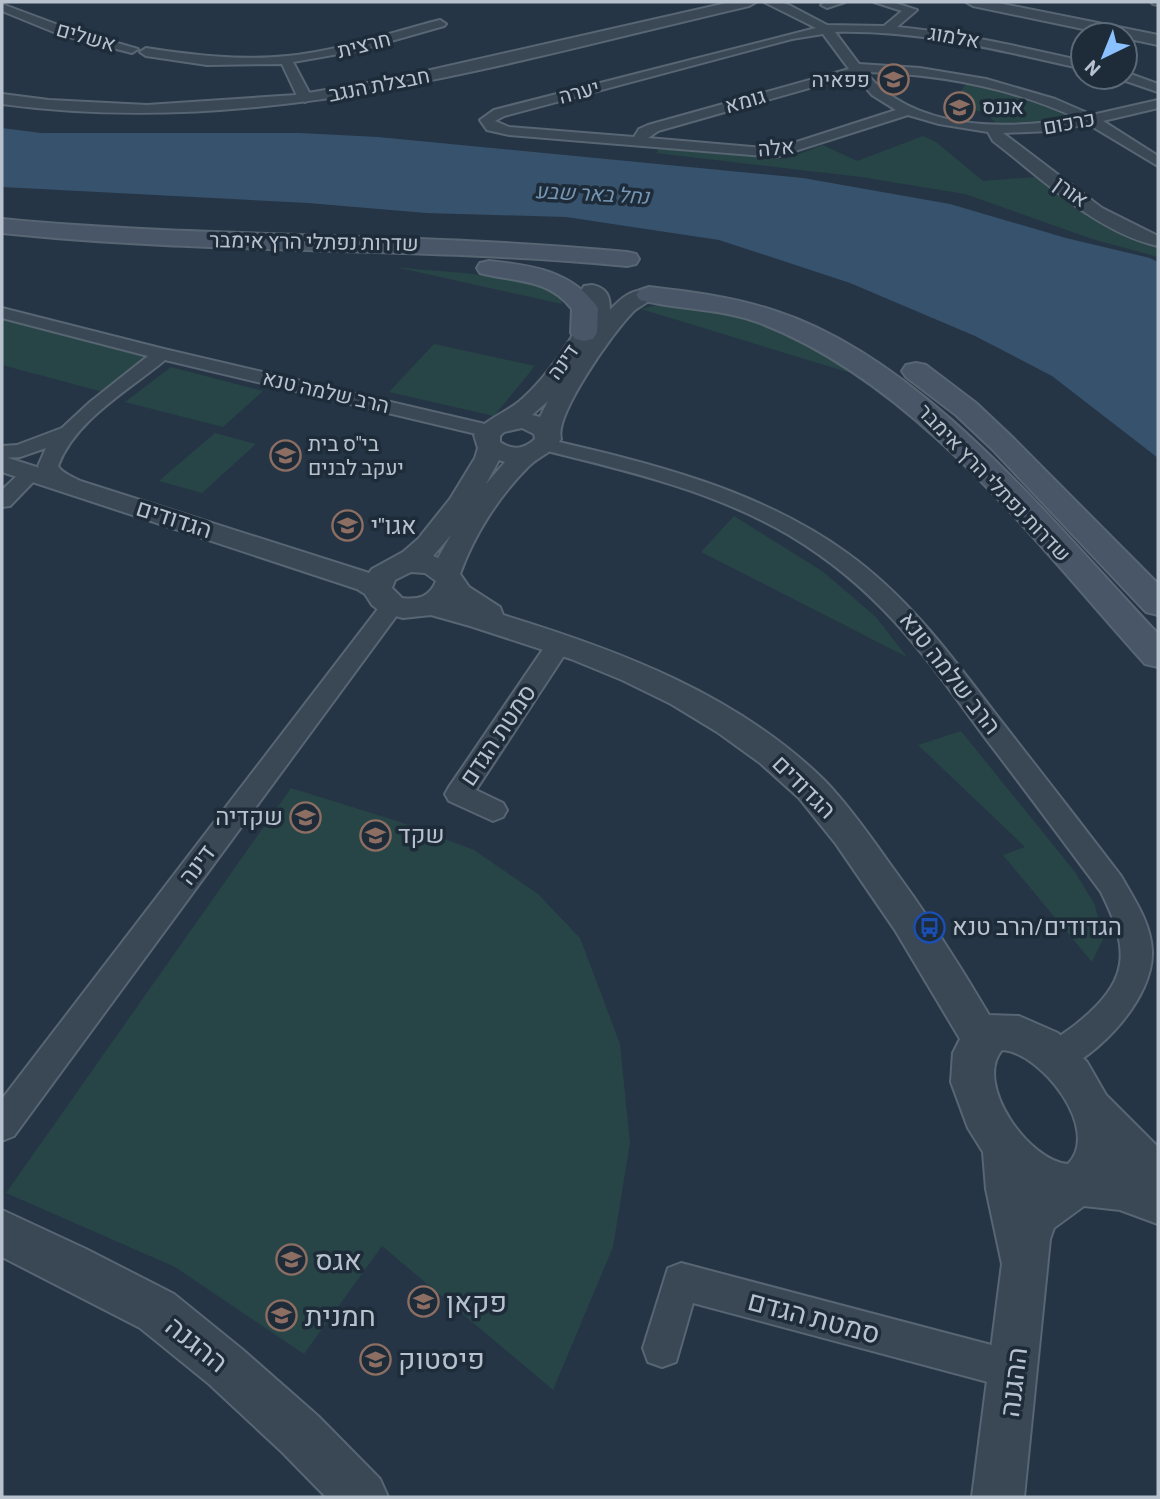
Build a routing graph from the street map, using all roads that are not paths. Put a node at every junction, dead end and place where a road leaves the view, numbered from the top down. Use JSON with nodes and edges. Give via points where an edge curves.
{"nodes":[{"id":1,"x":749,"y":2,"type":"edge"},
{"id":2,"x":769,"y":2,"type":"edge"},
{"id":3,"x":880,"y":2,"type":"edge"},
{"id":4,"x":972,"y":2,"type":"edge"},
{"id":5,"x":2,"y":7,"type":"edge"},
{"id":6,"x":440,"y":24,"type":"dead end"},
{"id":7,"x":888,"y":28,"type":"junction"},
{"id":8,"x":824,"y":29,"type":"junction"},
{"id":9,"x":1158,"y":40,"type":"edge"},
{"id":10,"x":139,"y":51,"type":"joint"},
{"id":11,"x":286,"y":60,"type":"junction"},
{"id":12,"x":1069,"y":62,"type":"edge"},
{"id":13,"x":856,"y":70,"type":"junction"},
{"id":14,"x":1139,"y":81,"type":"edge"},
{"id":15,"x":1158,"y":88,"type":"edge"},
{"id":16,"x":305,"y":98,"type":"junction"},
{"id":17,"x":2,"y":99,"type":"edge"},
{"id":18,"x":1158,"y":104,"type":"edge"},
{"id":19,"x":908,"y":111,"type":"junction"},
{"id":20,"x":1091,"y":121,"type":"junction"},
{"id":21,"x":994,"y":129,"type":"junction"},
{"id":22,"x":639,"y":141,"type":"junction"},
{"id":23,"x":1158,"y":162,"type":"edge"},
{"id":24,"x":2,"y":226,"type":"edge"},
{"id":25,"x":2,"y":241,"type":"edge"},
{"id":26,"x":1158,"y":241,"type":"edge"},
{"id":27,"x":393,"y":258,"type":"junction"},
{"id":28,"x":649,"y":276,"type":"junction"},
{"id":29,"x":587,"y":286,"type":"junction"},
{"id":30,"x":2,"y":313,"type":"edge"},
{"id":31,"x":584,"y":333,"type":"junction"},
{"id":32,"x":162,"y":354,"type":"junction"},
{"id":33,"x":68,"y":432,"type":"junction"},
{"id":34,"x":495,"y":434,"type":"junction"},
{"id":35,"x":540,"y":444,"type":"junction"},
{"id":36,"x":2,"y":452,"type":"edge"},
{"id":37,"x":2,"y":464,"type":"edge"},
{"id":38,"x":31,"y":473,"type":"junction"},
{"id":39,"x":76,"y":487,"type":"junction"},
{"id":40,"x":2,"y":501,"type":"edge"},
{"id":41,"x":317,"y":566,"type":"joint"},
{"id":42,"x":448,"y":577,"type":"junction"},
{"id":43,"x":392,"y":581,"type":"junction"},
{"id":44,"x":1158,"y":604,"type":"edge"},
{"id":45,"x":429,"y":606,"type":"junction"},
{"id":46,"x":549,"y":641,"type":"junction"},
{"id":47,"x":1158,"y":656,"type":"edge"},
{"id":48,"x":494,"y":810,"type":"dead end"},
{"id":49,"x":981,"y":1038,"type":"junction"},
{"id":50,"x":1056,"y":1058,"type":"junction"},
{"id":51,"x":1092,"y":1109,"type":"junction"},
{"id":52,"x":2,"y":1125,"type":"edge"},
{"id":53,"x":1005,"y":1150,"type":"junction"},
{"id":54,"x":1158,"y":1178,"type":"edge"},
{"id":55,"x":1078,"y":1186,"type":"junction"},
{"id":56,"x":1158,"y":1202,"type":"edge"},
{"id":57,"x":2,"y":1233,"type":"edge"},
{"id":58,"x":1023,"y":1266,"type":"junction"},
{"id":59,"x":662,"y":1348,"type":"dead end"},
{"id":60,"x":1014,"y":1370,"type":"junction"},
{"id":61,"x":362,"y":1497,"type":"edge"},
{"id":62,"x":998,"y":1497,"type":"edge"}],
"edges":[{"from":1,"to":16,"type":"street","name":"חבצלת הנגב","via":[[391,84]]},
{"from":2,"to":8,"type":"street","name":"כרכום"},
{"from":3,"to":7,"type":"street","via":[[911,10]]},
{"from":4,"to":9,"type":"street"},
{"from":5,"to":10,"type":"street","name":"אשלים","via":[[65,32]]},
{"from":6,"to":11,"type":"street","name":"חרצית"},
{"from":7,"to":8,"type":"street","name":"אלמוג"},
{"from":7,"to":12,"type":"street","name":"אלמוג","via":[[970,38]]},
{"from":8,"to":13,"type":"street","name":"כרכום"},
{"from":8,"to":22,"type":"street","name":"יערה","via":[[486,120],[492,127],[509,131]]},
{"from":10,"to":11,"type":"street","name":"חרצית","via":[[207,61]]},
{"from":11,"to":16,"type":"street"},
{"from":13,"to":19,"type":"street","name":"כרכום","via":[[880,95]]},
{"from":13,"to":20,"type":"street","name":"גומא","via":[[909,69],[965,79],[1040,100]]},
{"from":13,"to":22,"type":"street","name":"גומא","via":[[653,128]]},
{"from":14,"to":15,"type":"street"},
{"from":16,"to":17,"type":"street","name":"חבצלת הנגב","via":[[151,108],[55,106]]},
{"from":18,"to":20,"type":"street","name":"כרכום"},
{"from":19,"to":21,"type":"street","name":"כרכום","via":[[953,124]]},
{"from":19,"to":22,"type":"street","name":"אלה","via":[[776,153]]},
{"from":20,"to":21,"type":"street","name":"כרכום","via":[[1039,130]]},
{"from":20,"to":23,"type":"street"},
{"from":21,"to":26,"type":"street","name":"אורן","via":[[998,138],[1114,223]]},
{"from":24,"to":28,"type":"main road","name":"שדרות נפתלי הרץ אימבר","via":[[142,238],[559,251]]},
{"from":25,"to":27,"type":"main road","name":"שדרות נפתלי הרץ אימבר","via":[[132,251]]},
{"from":27,"to":29,"type":"main road","name":"שדרות נפתלי הרץ אימבר","via":[[545,264]]},
{"from":27,"to":31,"type":"main road","via":[[498,269],[560,283],[585,307]]},
{"from":28,"to":29,"type":"main road","name":"שדרות נפתלי הרץ אימבר","via":[[621,298]]},
{"from":28,"to":29,"type":"main road","via":[[592,265],[581,276]]},
{"from":28,"to":35,"type":"street","name":"דינה","via":[[557,404]]},
{"from":28,"to":44,"type":"main road","name":"שדרות נפתלי הרץ אימבר","via":[[741,289],[801,309],[874,344],[926,378],[1002,443]]},
{"from":28,"to":47,"type":"main road","name":"שדרות נפתלי הרץ אימבר","via":[[819,338],[897,387],[967,450]]},
{"from":29,"to":31,"type":"street","name":"דינה","via":[[599,297],[599,310]]},
{"from":30,"to":32,"type":"street","name":"הרב שלמה טנא"},
{"from":31,"to":34,"type":"street","name":"דינה","via":[[537,400]]},
{"from":32,"to":33,"type":"street"},
{"from":32,"to":34,"type":"street","name":"הרב שלמה טנא"},
{"from":33,"to":36,"type":"street","via":[[20,451]]},
{"from":33,"to":39,"type":"street","via":[[50,453],[48,466],[54,477]]},
{"from":34,"to":35,"type":"street","via":[[507,455]]},
{"from":34,"to":35,"type":"street","via":[[530,422]]},
{"from":34,"to":43,"type":"street","name":"דינה","via":[[483,469],[422,552]]},
{"from":35,"to":42,"type":"street","name":"דינה","via":[[514,467],[453,552]]},
{"from":35,"to":50,"type":"street","name":"הרב שלמה טנא","via":[[699,485],[798,530],[867,578],[932,646],[1111,884],[1133,928],[1137,961],[1127,992],[1109,1018]]},
{"from":37,"to":38,"type":"street","name":"הגדודים"},
{"from":38,"to":39,"type":"street","name":"הגדודים"},
{"from":38,"to":40,"type":"street"},
{"from":39,"to":41,"type":"street","name":"הגדודים"},
{"from":41,"to":43,"type":"street","name":"הגדודים"},
{"from":42,"to":43,"type":"street","via":[[432,565]]},
{"from":42,"to":45,"type":"street","name":"דינה","via":[[445,595]]},
{"from":42,"to":46,"type":"street","name":"הגדודים","via":[[473,605]]},
{"from":43,"to":45,"type":"street","name":"הגדודים","via":[[411,609]]},
{"from":43,"to":52,"type":"street","name":"דינה"},
{"from":45,"to":46,"type":"street","name":"הגדודים"},
{"from":46,"to":48,"type":"street","name":"סמטת הגדם","via":[[459,794]]},
{"from":46,"to":49,"type":"street","name":"הגדודים","via":[[681,696],[770,753],[811,790],[856,844],[924,942]]},
{"from":49,"to":50,"type":"street","via":[[992,1031],[1027,1037]]},
{"from":49,"to":53,"type":"street","via":[[972,1052],[972,1077],[983,1115]]},
{"from":50,"to":51,"type":"street"},
{"from":51,"to":54,"type":"street"},
{"from":51,"to":55,"type":"street","via":[[1100,1135],[1099,1157],[1090,1179]]},
{"from":53,"to":55,"type":"street","via":[[1030,1172],[1056,1186]]},
{"from":53,"to":58,"type":"street","name":"ההגנה"},
{"from":55,"to":56,"type":"street","via":[[1120,1188]]},
{"from":55,"to":58,"type":"street","name":"ההגנה","via":[[1037,1213]]},
{"from":57,"to":61,"type":"street","name":"ההגנה","via":[[157,1311],[263,1401]]},
{"from":58,"to":60,"type":"street","name":"ההגנה"},
{"from":59,"to":60,"type":"street","name":"סמטת הגדם","via":[[681,1281]]},
{"from":60,"to":62,"type":"street","name":"ההגנה"}]}
